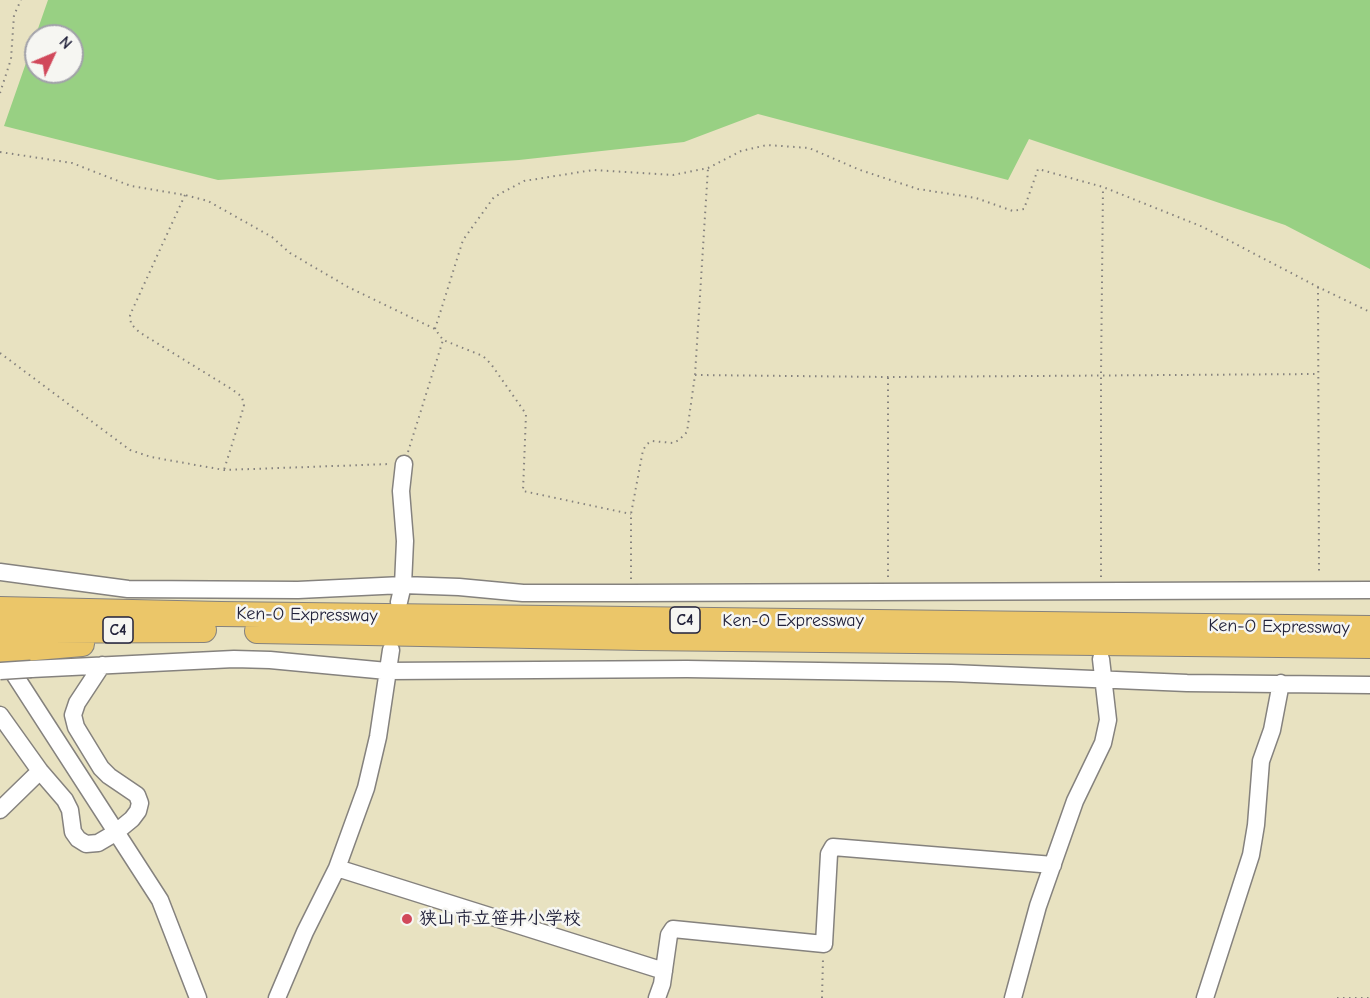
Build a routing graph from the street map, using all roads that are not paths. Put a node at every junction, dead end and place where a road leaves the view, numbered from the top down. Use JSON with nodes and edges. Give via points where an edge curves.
{"nodes":[{"id":1,"x":404,"y":464,"type":"road end"},
{"id":2,"x":0,"y":572,"type":"edge"},
{"id":3,"x":403,"y":585,"type":"junction"},
{"id":4,"x":1370,"y":590,"type":"edge"},
{"id":5,"x":399,"y":602,"type":"dead end"},
{"id":6,"x":1370,"y":628,"type":"edge"},
{"id":7,"x":9,"y":642,"type":"edge"},
{"id":8,"x":1370,"y":646,"type":"edge"},
{"id":9,"x":391,"y":651,"type":"dead end"},
{"id":10,"x":1101,"y":659,"type":"dead end"},
{"id":11,"x":102,"y":665,"type":"junction"},
{"id":12,"x":0,"y":671,"type":"edge"},
{"id":13,"x":387,"y":671,"type":"junction"},
{"id":14,"x":1105,"y":679,"type":"junction"},
{"id":15,"x":1281,"y":683,"type":"junction"},
{"id":16,"x":1370,"y":685,"type":"edge"},
{"id":17,"x":0,"y":716,"type":"edge"},
{"id":18,"x":40,"y":771,"type":"junction"},
{"id":19,"x":0,"y":810,"type":"edge"},
{"id":20,"x":115,"y":833,"type":"junction"},
{"id":21,"x":1053,"y":865,"type":"junction"},
{"id":22,"x":337,"y":868,"type":"junction"},
{"id":23,"x":664,"y":971,"type":"junction"},
{"id":24,"x":198,"y":998,"type":"edge"},
{"id":25,"x":277,"y":998,"type":"edge"},
{"id":26,"x":657,"y":998,"type":"edge"},
{"id":27,"x":1012,"y":998,"type":"edge"},
{"id":28,"x":1205,"y":998,"type":"edge"}],
"edges":[{"from":1,"to":3,"type":"street"},
{"from":2,"to":3,"type":"street","via":[[128,589],[298,590]]},
{"from":3,"to":4,"type":"street","via":[[631,593]]},
{"from":3,"to":5,"type":"street"},
{"from":6,"to":7,"type":"highway","name":"Ken-O Expressway","number":"C4","via":[[221,614]]},
{"from":7,"to":8,"type":"highway","name":"Ken-O Expressway","number":"C4","via":[[228,630]]},
{"from":7,"to":11,"type":"street"},
{"from":7,"to":12,"type":"street","bridge":true},
{"from":7,"to":20,"type":"street"},
{"from":9,"to":13,"type":"street"},
{"from":10,"to":14,"type":"street"},
{"from":11,"to":13,"type":"street","via":[[261,659]]},
{"from":11,"to":20,"type":"street","via":[[76,703],[73,716],[101,768],[137,795],[140,803],[138,811]]},
{"from":13,"to":14,"type":"street","via":[[687,669]]},
{"from":13,"to":22,"type":"street","via":[[366,788]]},
{"from":14,"to":15,"type":"street"},
{"from":14,"to":21,"type":"street","via":[[1108,720],[1103,743],[1075,801]]},
{"from":15,"to":16,"type":"street"},
{"from":15,"to":28,"type":"street","via":[[1261,761],[1251,855]]},
{"from":17,"to":18,"type":"street"},
{"from":18,"to":19,"type":"street"},
{"from":18,"to":20,"type":"street","via":[[65,800],[78,839],[86,844],[98,843]]},
{"from":20,"to":24,"type":"street","via":[[160,900]]},
{"from":21,"to":23,"type":"street","via":[[833,847],[829,854],[824,944],[673,929]]},
{"from":21,"to":27,"type":"street"},
{"from":22,"to":23,"type":"street"},
{"from":22,"to":25,"type":"street"},
{"from":23,"to":26,"type":"street"}]}
